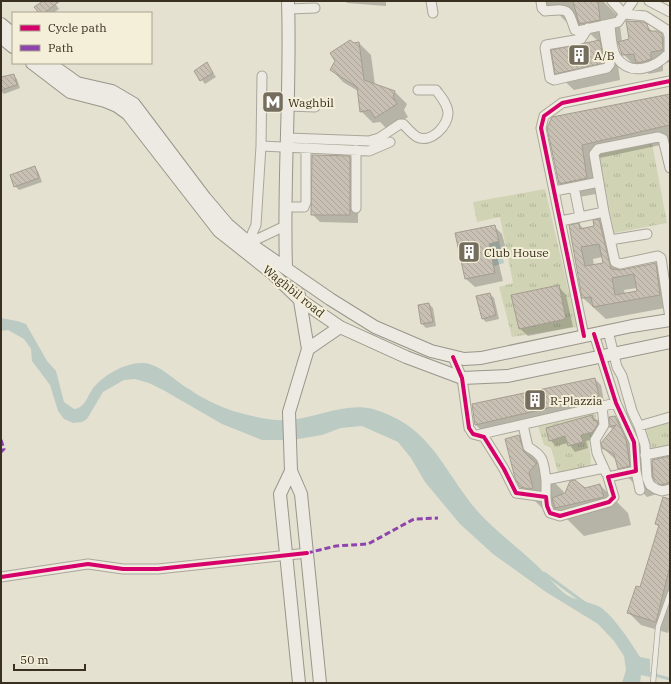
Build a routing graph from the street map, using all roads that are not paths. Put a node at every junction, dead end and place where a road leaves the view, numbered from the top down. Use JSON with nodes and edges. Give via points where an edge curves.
{"nodes":[{"id":1,"x":431,"y":1,"type":"edge"},
{"id":2,"x":541,"y":1,"type":"edge"},
{"id":3,"x":612,"y":1,"type":"edge"},
{"id":4,"x":633,"y":1,"type":"edge"},
{"id":5,"x":649,"y":1,"type":"edge"},
{"id":6,"x":289,"y":5,"type":"edge"},
{"id":7,"x":316,"y":8,"type":"dead end"},
{"id":8,"x":670,"y":12,"type":"edge"},
{"id":9,"x":433,"y":13,"type":"dead end"},
{"id":10,"x":624,"y":14,"type":"junction"},
{"id":11,"x":1,"y":24,"type":"edge"},
{"id":12,"x":606,"y":25,"type":"junction"},
{"id":13,"x":588,"y":28,"type":"junction"},
{"id":14,"x":12,"y":33,"type":"edge"},
{"id":15,"x":1,"y":37,"type":"edge"},
{"id":16,"x":12,"y":46,"type":"edge"},
{"id":17,"x":34,"y":64,"type":"edge"},
{"id":18,"x":50,"y":64,"type":"edge"},
{"id":19,"x":262,"y":76,"type":"dead end"},
{"id":20,"x":670,"y":81,"type":"edge"},
{"id":21,"x":67,"y":83,"type":"junction"},
{"id":22,"x":418,"y":90,"type":"dead end"},
{"id":23,"x":112,"y":91,"type":"junction"},
{"id":24,"x":105,"y":101,"type":"junction"},
{"id":25,"x":288,"y":106,"type":"junction"},
{"id":26,"x":315,"y":107,"type":"dead end"},
{"id":27,"x":135,"y":114,"type":"junction"},
{"id":28,"x":288,"y":142,"type":"junction"},
{"id":29,"x":390,"y":142,"type":"dead end"},
{"id":30,"x":261,"y":146,"type":"junction"},
{"id":31,"x":306,"y":148,"type":"junction"},
{"id":32,"x":356,"y":150,"type":"junction"},
{"id":33,"x":670,"y":168,"type":"edge"},
{"id":34,"x":599,"y":182,"type":"junction"},
{"id":35,"x":574,"y":187,"type":"junction"},
{"id":36,"x":554,"y":191,"type":"junction"},
{"id":37,"x":285,"y":207,"type":"junction"},
{"id":38,"x":356,"y":208,"type":"dead end"},
{"id":39,"x":604,"y":212,"type":"junction"},
{"id":40,"x":580,"y":217,"type":"junction"},
{"id":41,"x":561,"y":221,"type":"junction"},
{"id":42,"x":284,"y":226,"type":"junction"},
{"id":43,"x":646,"y":234,"type":"dead end"},
{"id":44,"x":610,"y":240,"type":"junction"},
{"id":45,"x":246,"y":247,"type":"junction"},
{"id":46,"x":286,"y":267,"type":"junction"},
{"id":47,"x":297,"y":275,"type":"junction"},
{"id":48,"x":300,"y":298,"type":"junction"},
{"id":49,"x":356,"y":315,"type":"junction"},
{"id":50,"x":670,"y":319,"type":"edge"},
{"id":51,"x":343,"y":329,"type":"junction"},
{"id":52,"x":608,"y":331,"type":"junction"},
{"id":53,"x":589,"y":335,"type":"junction"},
{"id":54,"x":670,"y":342,"type":"edge"},
{"id":55,"x":308,"y":349,"type":"junction"},
{"id":56,"x":614,"y":353,"type":"junction"},
{"id":57,"x":601,"y":355,"type":"junction"},
{"id":58,"x":453,"y":357,"type":"junction"},
{"id":59,"x":462,"y":378,"type":"junction"},
{"id":60,"x":616,"y":404,"type":"junction"},
{"id":61,"x":602,"y":407,"type":"junction"},
{"id":62,"x":670,"y":417,"type":"edge"},
{"id":63,"x":523,"y":425,"type":"junction"},
{"id":64,"x":639,"y":426,"type":"junction"},
{"id":65,"x":477,"y":435,"type":"junction"},
{"id":66,"x":670,"y":450,"type":"edge"},
{"id":67,"x":645,"y":455,"type":"junction"},
{"id":68,"x":604,"y":468,"type":"junction"},
{"id":69,"x":291,"y":471,"type":"junction"},
{"id":70,"x":636,"y":471,"type":"junction"},
{"id":71,"x":608,"y":477,"type":"junction"},
{"id":72,"x":546,"y":480,"type":"junction"},
{"id":73,"x":670,"y":489,"type":"edge"},
{"id":74,"x":640,"y":490,"type":"dead end"},
{"id":75,"x":546,"y":497,"type":"junction"},
{"id":76,"x":307,"y":553,"type":"junction"},
{"id":77,"x":287,"y":556,"type":"junction"},
{"id":78,"x":1,"y":577,"type":"edge"},
{"id":79,"x":670,"y":593,"type":"edge"},
{"id":80,"x":653,"y":682,"type":"edge"},
{"id":81,"x":298,"y":683,"type":"edge"},
{"id":82,"x":320,"y":683,"type":"edge"}],
"edges":[{"from":1,"to":9,"type":"street"},
{"from":2,"to":13,"type":"street","via":[[545,11],[565,10],[569,13],[574,30]]},
{"from":3,"to":10,"type":"street"},
{"from":4,"to":10,"type":"street"},
{"from":5,"to":8,"type":"street"},
{"from":6,"to":7,"type":"street"},
{"from":6,"to":25,"type":"main road"},
{"from":10,"to":12,"type":"street","via":[[618,22]]},
{"from":10,"to":12,"type":"street","via":[[644,16],[667,30],[669,53],[638,70],[630,69],[617,58]]},
{"from":11,"to":14,"type":"main road"},
{"from":12,"to":13,"type":"street"},
{"from":12,"to":13,"type":"street","via":[[610,64],[607,68],[554,80],[550,78],[546,45],[581,39]]},
{"from":15,"to":16,"type":"main road"},
{"from":17,"to":21,"type":"main road","name":"Waghbil road"},
{"from":18,"to":21,"type":"main road","name":"Waghbil road"},
{"from":19,"to":30,"type":"street"},
{"from":20,"to":36,"type":"street","via":[[562,102],[548,112],[544,116],[541,128]]},
{"from":21,"to":23,"type":"main road","name":"Waghbil road"},
{"from":21,"to":24,"type":"main road","name":"Waghbil road","via":[[70,92]]},
{"from":22,"to":28,"type":"street","via":[[436,90],[446,103],[447,120],[436,134],[420,138],[400,124],[380,138],[369,141]]},
{"from":23,"to":24,"type":"main road"},
{"from":23,"to":27,"type":"main road","name":"Waghbil road","via":[[134,104]]},
{"from":24,"to":27,"type":"main road","name":"Waghbil road"},
{"from":25,"to":26,"type":"street"},
{"from":25,"to":28,"type":"main road"},
{"from":27,"to":45,"type":"main road","name":"Waghbil road","via":[[212,213],[227,224]]},
{"from":28,"to":30,"type":"street"},
{"from":28,"to":31,"type":"street"},
{"from":28,"to":37,"type":"main road"},
{"from":29,"to":32,"type":"street","via":[[369,151]]},
{"from":30,"to":45,"type":"street","via":[[256,225]]},
{"from":31,"to":32,"type":"street"},
{"from":31,"to":37,"type":"street","via":[[306,202],[304,207]]},
{"from":32,"to":38,"type":"street"},
{"from":33,"to":34,"type":"street","via":[[664,139],[658,137],[598,149],[594,154]]},
{"from":34,"to":35,"type":"street"},
{"from":34,"to":39,"type":"street"},
{"from":35,"to":36,"type":"street"},
{"from":35,"to":40,"type":"street"},
{"from":36,"to":41,"type":"street"},
{"from":37,"to":42,"type":"main road"},
{"from":39,"to":40,"type":"street"},
{"from":39,"to":44,"type":"street"},
{"from":40,"to":41,"type":"street"},
{"from":41,"to":53,"type":"street"},
{"from":42,"to":45,"type":"street"},
{"from":42,"to":46,"type":"main road"},
{"from":43,"to":44,"type":"street"},
{"from":44,"to":50,"type":"street","via":[[615,262],[620,264],[658,256],[661,258]]},
{"from":45,"to":46,"type":"main road","name":"Waghbil road"},
{"from":45,"to":48,"type":"main road","name":"Waghbil road"},
{"from":46,"to":47,"type":"main road","name":"Waghbil road"},
{"from":47,"to":48,"type":"main road"},
{"from":47,"to":49,"type":"main road","name":"Waghbil road"},
{"from":48,"to":51,"type":"main road","name":"Waghbil road"},
{"from":48,"to":55,"type":"main road"},
{"from":49,"to":51,"type":"main road"},
{"from":49,"to":58,"type":"main road","name":"Waghbil road","via":[[395,337]]},
{"from":50,"to":52,"type":"main road","name":"Waghbil road"},
{"from":51,"to":55,"type":"main road"},
{"from":51,"to":59,"type":"main road","name":"Waghbil road","via":[[406,358]]},
{"from":52,"to":53,"type":"main road","name":"Waghbil road"},
{"from":52,"to":56,"type":"street"},
{"from":53,"to":57,"type":"street"},
{"from":53,"to":58,"type":"main road","name":"Waghbil road","via":[[482,358]]},
{"from":54,"to":56,"type":"main road","name":"Waghbil road"},
{"from":55,"to":69,"type":"main road","via":[[289,412]]},
{"from":56,"to":57,"type":"main road","name":"Waghbil road"},
{"from":56,"to":64,"type":"street"},
{"from":57,"to":59,"type":"main road","name":"Waghbil road","via":[[508,376]]},
{"from":57,"to":60,"type":"street"},
{"from":58,"to":59,"type":"street"},
{"from":59,"to":65,"type":"street","via":[[469,428]]},
{"from":60,"to":61,"type":"street"},
{"from":60,"to":70,"type":"street","via":[[634,442]]},
{"from":61,"to":63,"type":"street"},
{"from":61,"to":68,"type":"street","via":[[604,425],[595,440],[597,453]]},
{"from":62,"to":64,"type":"street"},
{"from":63,"to":65,"type":"street"},
{"from":63,"to":72,"type":"street","via":[[528,446],[542,459]]},
{"from":64,"to":67,"type":"street","via":[[645,444]]},
{"from":65,"to":75,"type":"street","via":[[484,437],[516,493]]},
{"from":66,"to":67,"type":"street"},
{"from":67,"to":73,"type":"street","via":[[650,485],[662,491]]},
{"from":68,"to":71,"type":"street"},
{"from":68,"to":72,"type":"street"},
{"from":69,"to":76,"type":"main road","via":[[301,494]]},
{"from":69,"to":77,"type":"main road","via":[[280,494]]},
{"from":70,"to":71,"type":"street"},
{"from":70,"to":74,"type":"street"},
{"from":71,"to":75,"type":"street","via":[[614,497],[610,502],[560,516],[550,513],[546,506]]},
{"from":72,"to":75,"type":"street"},
{"from":76,"to":77,"type":"street"},
{"from":76,"to":82,"type":"main road"},
{"from":77,"to":78,"type":"street","via":[[158,569],[123,569],[88,564]]},
{"from":77,"to":81,"type":"main road"},
{"from":79,"to":80,"type":"lane","via":[[658,627]]}]}
